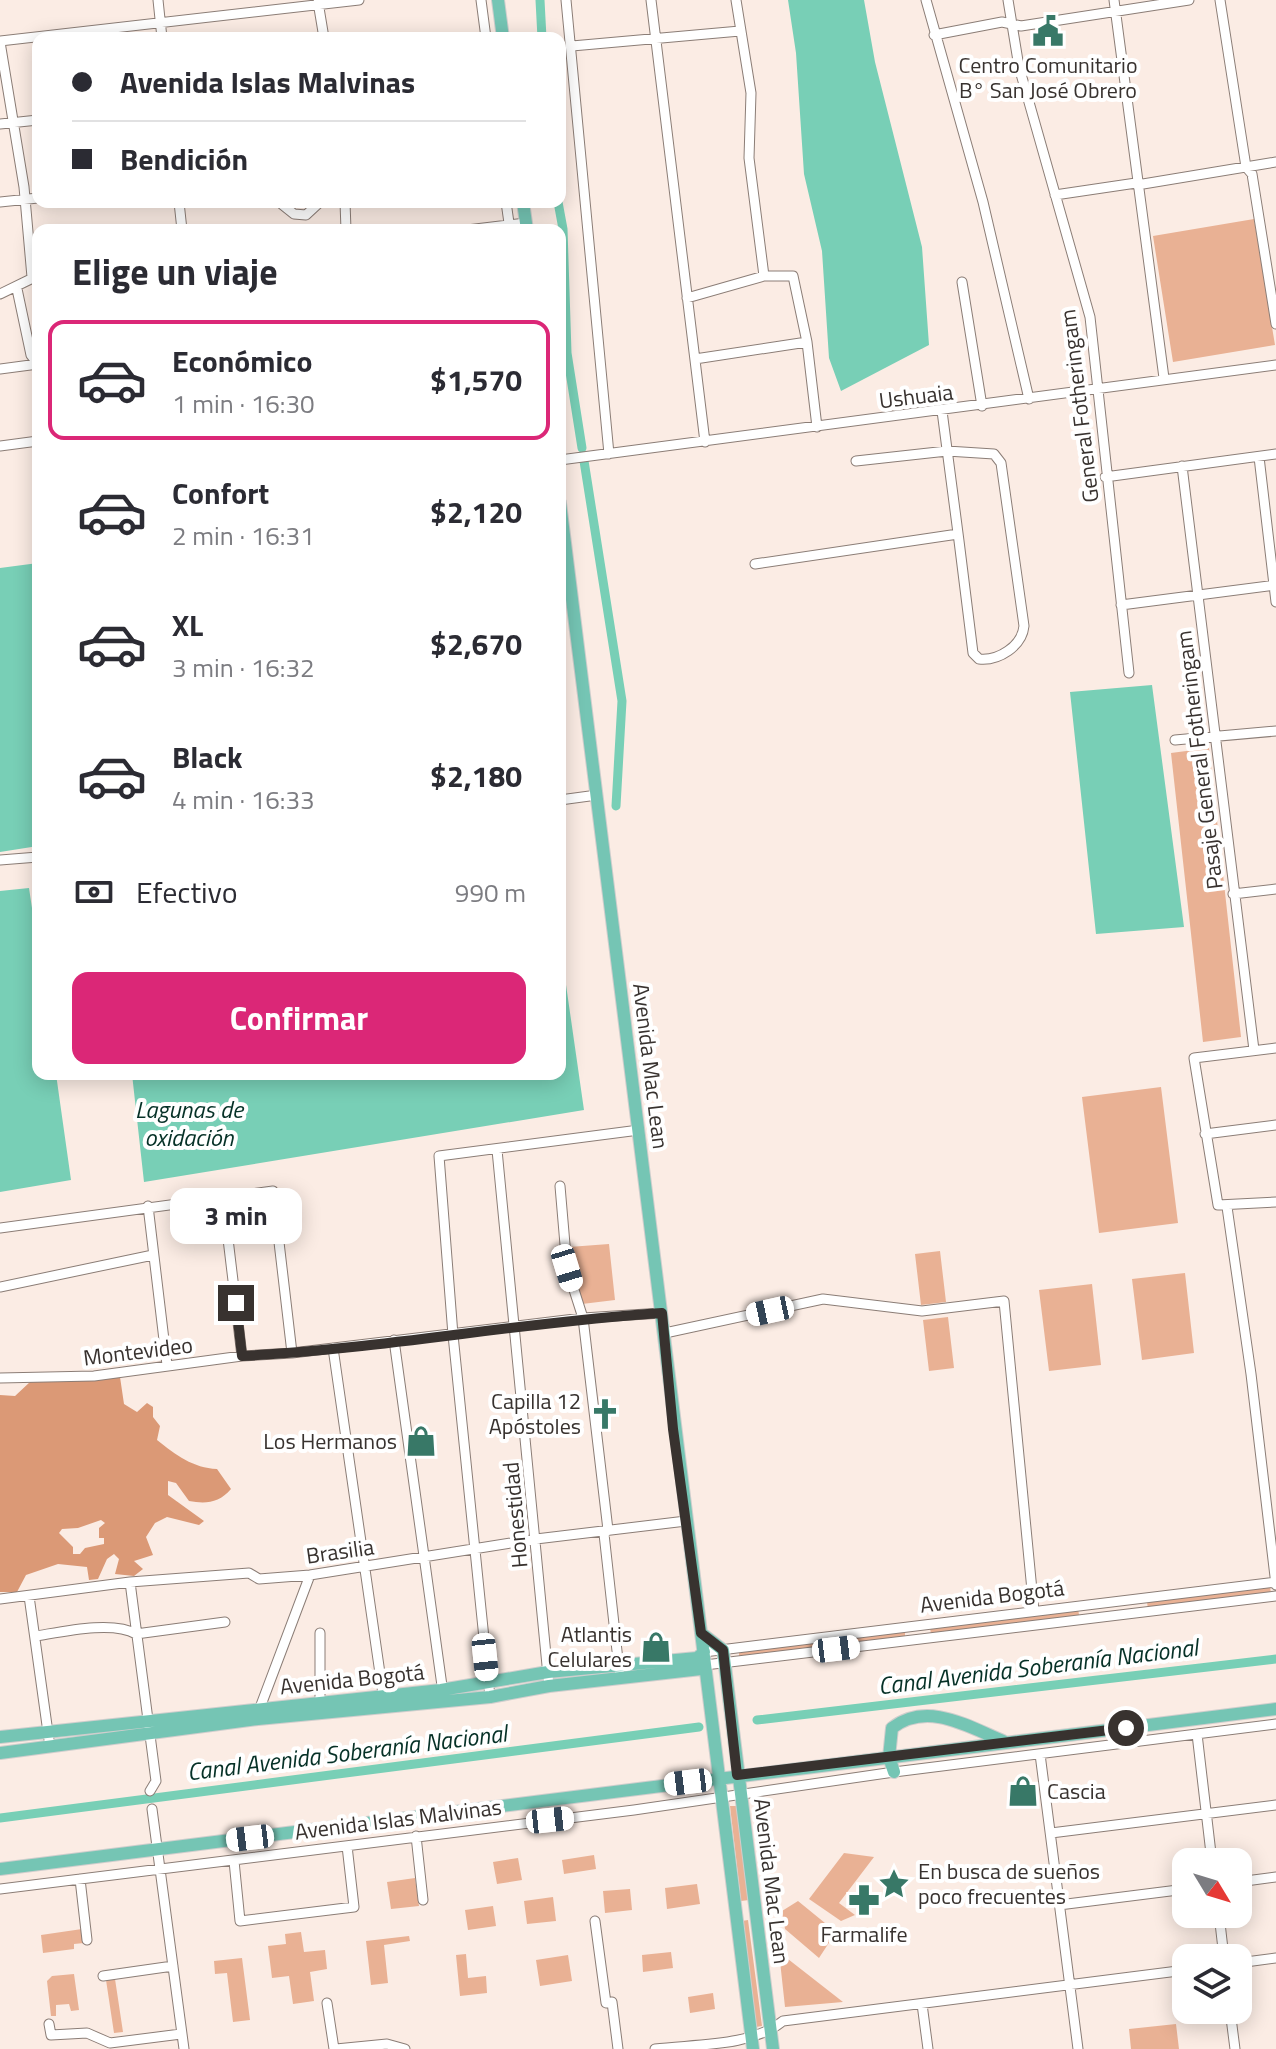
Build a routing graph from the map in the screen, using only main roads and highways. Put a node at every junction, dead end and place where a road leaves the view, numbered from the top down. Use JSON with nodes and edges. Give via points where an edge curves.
{"nodes":[{"id":1,"x":498,"y":0,"type":"edge"},
{"id":2,"x":502,"y":32,"type":"edge"},
{"id":3,"x":566,"y":550,"type":"edge"},
{"id":4,"x":701,"y":1633,"type":"junction"},
{"id":5,"x":705,"y":1659,"type":"junction"},
{"id":6,"x":620,"y":1672,"type":"junction"},
{"id":7,"x":443,"y":1695,"type":"junction"},
{"id":8,"x":385,"y":1701,"type":"junction"},
{"id":9,"x":1276,"y":1709,"type":"edge"},
{"id":10,"x":258,"y":1714,"type":"junction"},
{"id":11,"x":150,"y":1727,"type":"junction"},
{"id":12,"x":0,"y":1737,"type":"edge"},
{"id":13,"x":1006,"y":1742,"type":"junction"},
{"id":14,"x":0,"y":1753,"type":"edge"},
{"id":15,"x":889,"y":1757,"type":"junction"},
{"id":16,"x":894,"y":1772,"type":"road end"},
{"id":17,"x":737,"y":1775,"type":"junction"},
{"id":18,"x":719,"y":1778,"type":"junction"},
{"id":19,"x":0,"y":1869,"type":"edge"},
{"id":20,"x":752,"y":2043,"type":"edge"},
{"id":21,"x":773,"y":2049,"type":"edge"}],
"edges":[{"from":1,"to":2,"type":"main road"},
{"from":3,"to":4,"type":"main road","name":"Avenida Mac Lean"},
{"from":4,"to":5,"type":"main road","name":"Avenida Mac Lean"},
{"from":4,"to":17,"type":"main road","name":"Avenida Mac Lean","via":[[723,1656]]},
{"from":5,"to":6,"type":"main road","name":"Avenida Bogotá"},
{"from":5,"to":18,"type":"main road","name":"Avenida Mac Lean"},
{"from":6,"to":7,"type":"main road","name":"Avenida Bogotá","via":[[490,1697]]},
{"from":6,"to":7,"type":"main road","name":"Avenida Bogotá","via":[[548,1672]]},
{"from":7,"to":8,"type":"main road","name":"Avenida Bogotá"},
{"from":8,"to":10,"type":"main road","name":"Avenida Bogotá"},
{"from":8,"to":10,"type":"main road","name":"Avenida Bogotá","via":[[320,1702]]},
{"from":9,"to":13,"type":"main road","name":"Avenida Islas Malvinas"},
{"from":10,"to":11,"type":"main road","name":"Avenida Bogotá"},
{"from":11,"to":12,"type":"main road","name":"Avenida Bogotá"},
{"from":11,"to":14,"type":"main road","name":"Avenida Bogotá"},
{"from":13,"to":15,"type":"main road","name":"Avenida Islas Malvinas"},
{"from":13,"to":15,"type":"main road","via":[[951,1719],[913,1716],[892,1728]]},
{"from":15,"to":16,"type":"main road"},
{"from":15,"to":17,"type":"main road","name":"Avenida Islas Malvinas"},
{"from":17,"to":18,"type":"main road","name":"Avenida Islas Malvinas"},
{"from":17,"to":21,"type":"main road","name":"Avenida Mac Lean"},
{"from":18,"to":19,"type":"main road","name":"Avenida Islas Malvinas"},
{"from":18,"to":20,"type":"main road","name":"Avenida Mac Lean"}]}
